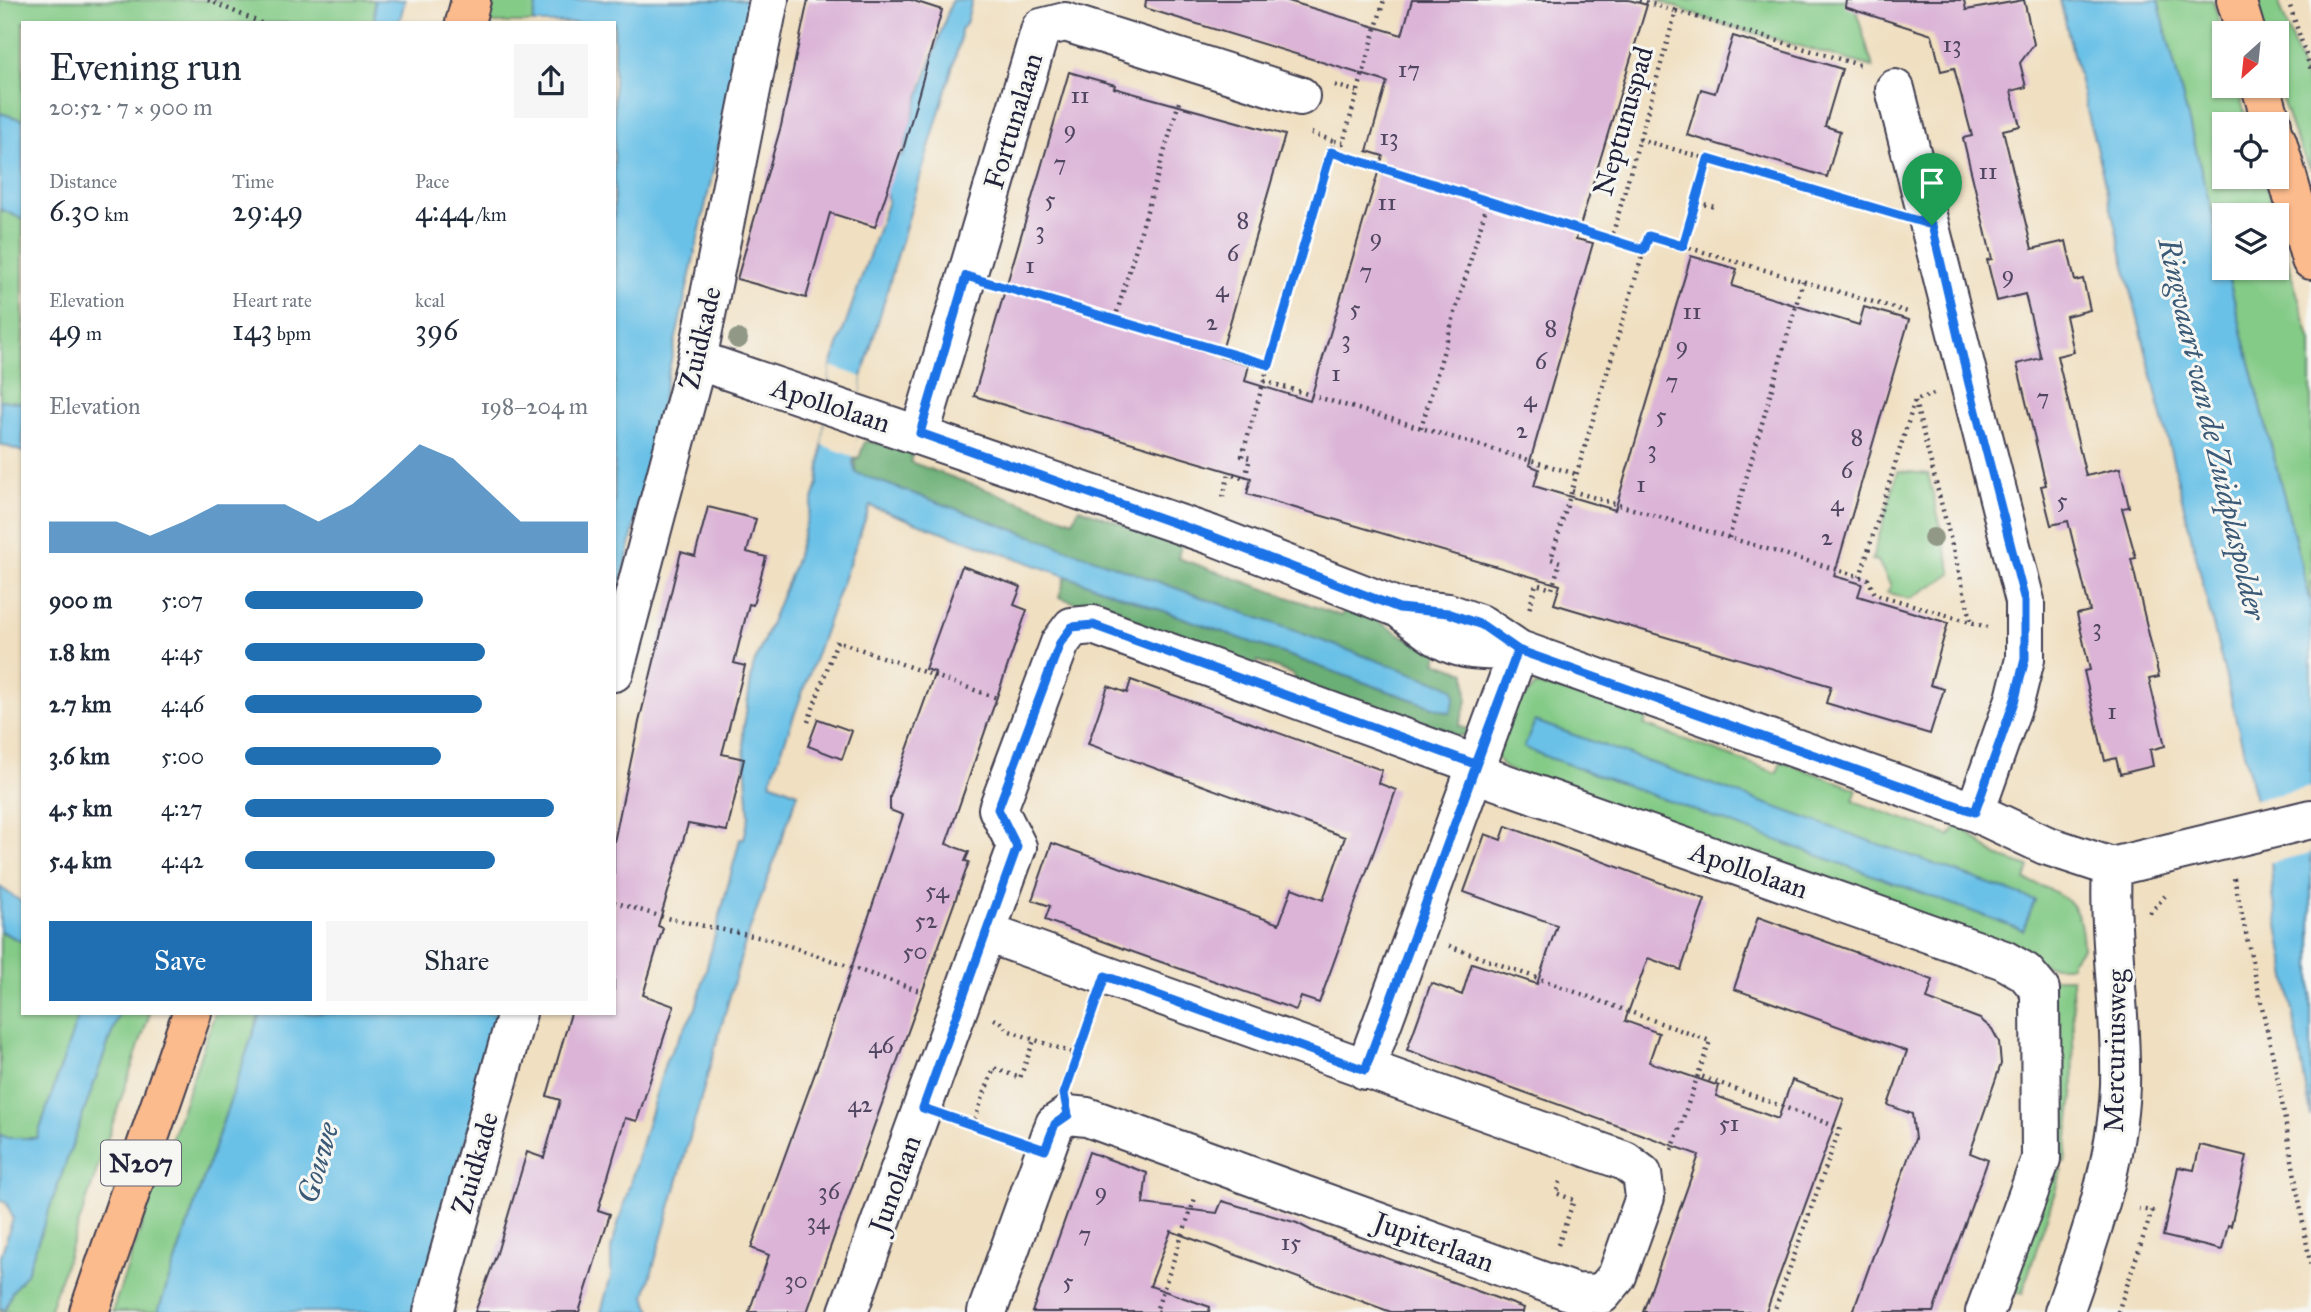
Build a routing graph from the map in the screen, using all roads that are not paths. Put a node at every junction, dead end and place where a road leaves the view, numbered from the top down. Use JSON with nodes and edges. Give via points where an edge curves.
{"nodes":[{"id":1,"x":471,"y":0,"type":"edge"},
{"id":2,"x":769,"y":0,"type":"edge"},
{"id":3,"x":2236,"y":0,"type":"edge"},
{"id":4,"x":466,"y":21,"type":"edge"},
{"id":5,"x":2242,"y":21,"type":"edge"},
{"id":6,"x":1895,"y":89,"type":"road end"},
{"id":7,"x":1300,"y":96,"type":"dead end"},
{"id":8,"x":2289,"y":183,"type":"edge"},
{"id":9,"x":2311,"y":260,"type":"edge"},
{"id":10,"x":697,"y":360,"type":"junction"},
{"id":11,"x":920,"y":433,"type":"junction"},
{"id":12,"x":1072,"y":627,"type":"joint"},
{"id":13,"x":1523,"y":633,"type":"junction"},
{"id":14,"x":616,"y":664,"type":"edge"},
{"id":15,"x":1473,"y":768,"type":"junction"},
{"id":16,"x":1975,"y":812,"type":"junction"},
{"id":17,"x":2311,"y":819,"type":"edge"},
{"id":18,"x":2112,"y":867,"type":"junction"},
{"id":19,"x":987,"y":933,"type":"junction"},
{"id":20,"x":191,"y":1015,"type":"edge"},
{"id":21,"x":516,"y":1015,"type":"edge"},
{"id":22,"x":1365,"y":1070,"type":"junction"},
{"id":23,"x":89,"y":1312,"type":"edge"},
{"id":24,"x":433,"y":1312,"type":"edge"},
{"id":25,"x":848,"y":1312,"type":"edge"},
{"id":26,"x":987,"y":1312,"type":"edge"},
{"id":27,"x":1985,"y":1312,"type":"edge"},
{"id":28,"x":2064,"y":1312,"type":"edge"}],
"edges":[{"from":1,"to":4,"type":"main road"},
{"from":2,"to":10,"type":"street","name":"Zuidkade"},
{"from":3,"to":5,"type":"main road"},
{"from":6,"to":16,"type":"street","via":[[2025,601],[2025,659]]},
{"from":7,"to":11,"type":"street","name":"Fortunalaan","via":[[1065,22],[1041,28]]},
{"from":8,"to":9,"type":"main road"},
{"from":10,"to":11,"type":"street","name":"Apollolaan"},
{"from":10,"to":14,"type":"street","name":"Zuidkade"},
{"from":11,"to":13,"type":"street","name":"Apollolaan","via":[[1399,608],[1448,613]]},
{"from":12,"to":15,"type":"street","name":"Apollolaan","via":[[1093,625]]},
{"from":12,"to":19,"type":"street","name":"Junolaan","via":[[1060,643],[998,809],[1017,847]]},
{"from":13,"to":15,"type":"street"},
{"from":13,"to":16,"type":"street","name":"Apollolaan"},
{"from":15,"to":22,"type":"street"},
{"from":15,"to":27,"type":"street","name":"Apollolaan","via":[[2004,960],[2025,972],[2040,990],[2040,1159]]},
{"from":16,"to":18,"type":"street","name":"Apollolaan","via":[[2045,845]]},
{"from":17,"to":18,"type":"street"},
{"from":18,"to":28,"type":"street","name":"Mercuriusweg","via":[[2120,1083],[2117,1125],[2107,1181]]},
{"from":19,"to":22,"type":"street"},
{"from":19,"to":25,"type":"street","name":"Junolaan"},
{"from":20,"to":23,"type":"main road","number":"N207"},
{"from":21,"to":24,"type":"street","name":"Zuidkade"},
{"from":22,"to":26,"type":"street","name":"Jupiterlaan","via":[[1625,1161],[1642,1174],[1644,1197],[1617,1276],[1602,1294],[1576,1293],[1545,1283],[1087,1117],[1068,1115],[1055,1124]]}]}
